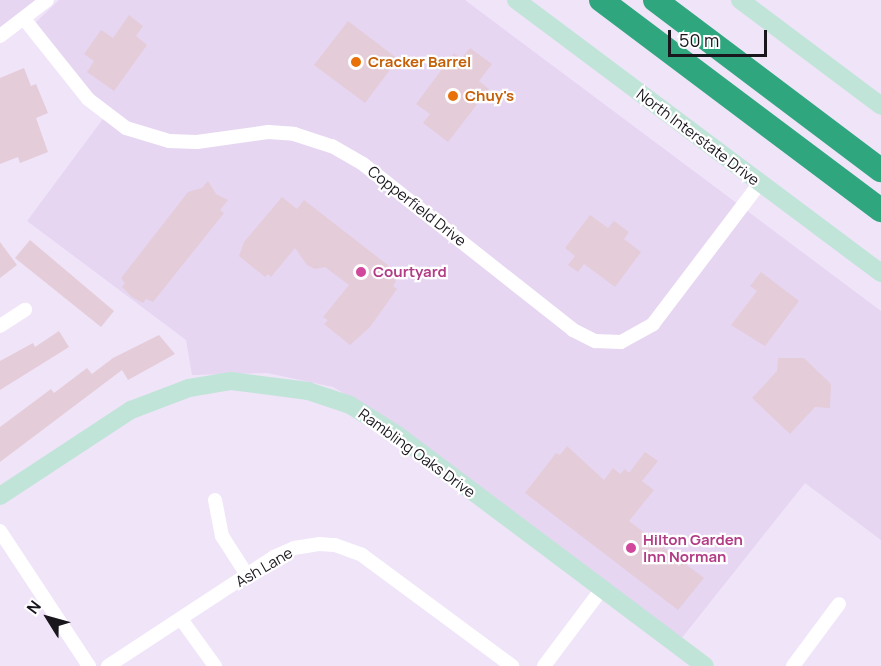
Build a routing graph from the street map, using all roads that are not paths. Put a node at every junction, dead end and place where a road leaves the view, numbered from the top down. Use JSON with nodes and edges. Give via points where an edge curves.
{"nodes":[{"id":1,"x":47,"y":0,"type":"edge"},
{"id":2,"x":516,"y":0,"type":"edge"},
{"id":3,"x":601,"y":0,"type":"edge"},
{"id":4,"x":655,"y":0,"type":"edge"},
{"id":5,"x":740,"y":0,"type":"edge"},
{"id":6,"x":25,"y":20,"type":"junction"},
{"id":7,"x":0,"y":36,"type":"edge"},
{"id":8,"x":881,"y":106,"type":"edge"},
{"id":9,"x":881,"y":170,"type":"edge"},
{"id":10,"x":760,"y":183,"type":"junction"},
{"id":11,"x":881,"y":210,"type":"edge"},
{"id":12,"x":881,"y":273,"type":"edge"},
{"id":13,"x":25,"y":310,"type":"dead end"},
{"id":14,"x":0,"y":326,"type":"edge"},
{"id":15,"x":0,"y":496,"type":"edge"},
{"id":16,"x":215,"y":500,"type":"dead end"},
{"id":17,"x":0,"y":531,"type":"edge"},
{"id":18,"x":247,"y":575,"type":"junction"},
{"id":19,"x":601,"y":590,"type":"junction"},
{"id":20,"x":839,"y":604,"type":"dead end"},
{"id":21,"x":181,"y":620,"type":"junction"},
{"id":22,"x":89,"y":666,"type":"edge"},
{"id":23,"x":108,"y":666,"type":"edge"},
{"id":24,"x":215,"y":666,"type":"edge"},
{"id":25,"x":512,"y":666,"type":"edge"},
{"id":26,"x":544,"y":666,"type":"edge"},
{"id":27,"x":705,"y":666,"type":"edge"},
{"id":28,"x":793,"y":666,"type":"edge"}],
"edges":[{"from":1,"to":6,"type":"street"},
{"from":2,"to":10,"type":"street","name":"North Interstate Drive"},
{"from":3,"to":11,"type":"highway"},
{"from":4,"to":9,"type":"highway"},
{"from":5,"to":8,"type":"street"},
{"from":6,"to":7,"type":"street"},
{"from":6,"to":10,"type":"street","name":"Copperfield Drive","via":[[88,99],[126,128],[169,141],[208,141],[268,132],[294,134],[332,146],[363,164],[573,330],[595,341],[621,342],[653,324]]},
{"from":10,"to":12,"type":"street","name":"North Interstate Drive"},
{"from":13,"to":14,"type":"street"},
{"from":15,"to":19,"type":"street","name":"Rambling Oaks Drive","via":[[131,410],[158,399],[189,388],[231,381],[284,386],[330,397],[371,417]]},
{"from":16,"to":18,"type":"street","via":[[222,536]]},
{"from":17,"to":22,"type":"street"},
{"from":18,"to":21,"type":"street","name":"Ash Lane"},
{"from":18,"to":25,"type":"street","name":"Ash Lane","via":[[274,557],[306,545],[335,545],[351,550],[384,570]]},
{"from":19,"to":26,"type":"street"},
{"from":19,"to":27,"type":"street","name":"Rambling Oaks Drive"},
{"from":20,"to":28,"type":"street"},
{"from":21,"to":23,"type":"street","name":"Ash Lane"},
{"from":21,"to":24,"type":"street"}]}
